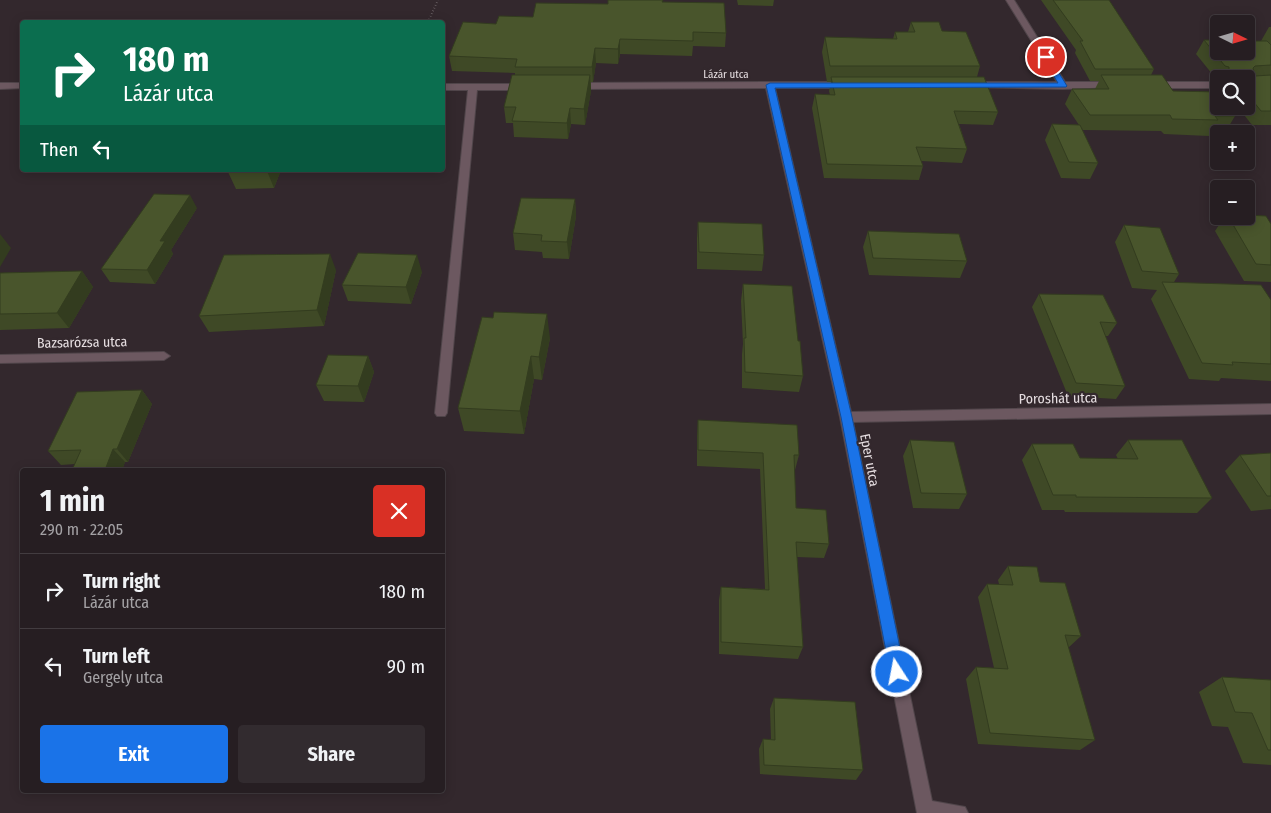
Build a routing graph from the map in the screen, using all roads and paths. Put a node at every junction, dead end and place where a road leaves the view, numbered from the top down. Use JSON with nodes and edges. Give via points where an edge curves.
{"nodes":[{"id":1,"x":438,"y":0,"type":"edge"},
{"id":2,"x":1010,"y":0,"type":"edge"},
{"id":3,"x":429,"y":20,"type":"edge"},
{"id":4,"x":770,"y":85,"type":"junction"},
{"id":5,"x":1122,"y":85,"type":"edge"},
{"id":6,"x":1141,"y":85,"type":"edge"},
{"id":7,"x":1210,"y":85,"type":"edge"},
{"id":8,"x":0,"y":86,"type":"edge"},
{"id":9,"x":20,"y":86,"type":"edge"},
{"id":10,"x":533,"y":86,"type":"edge"},
{"id":11,"x":562,"y":86,"type":"edge"},
{"id":12,"x":860,"y":86,"type":"edge"},
{"id":13,"x":959,"y":86,"type":"edge"},
{"id":14,"x":1064,"y":86,"type":"junction"},
{"id":15,"x":445,"y":87,"type":"edge"},
{"id":16,"x":473,"y":87,"type":"junction"},
{"id":17,"x":164,"y":356,"type":"dead end"},
{"id":18,"x":0,"y":359,"type":"edge"},
{"id":19,"x":1271,"y":409,"type":"edge"},
{"id":20,"x":441,"y":413,"type":"dead end"},
{"id":21,"x":846,"y":417,"type":"junction"},
{"id":22,"x":925,"y":811,"type":"edge"},
{"id":23,"x":959,"y":813,"type":"edge"}],
"edges":[{"from":1,"to":3,"type":"path"},
{"from":2,"to":14,"type":"street"},
{"from":4,"to":11,"type":"street","name":"Lázár utca"},
{"from":4,"to":12,"type":"street","name":"Lázár utca"},
{"from":4,"to":21,"type":"street","name":"Eper utca"},
{"from":5,"to":14,"type":"street"},
{"from":6,"to":7,"type":"street"},
{"from":8,"to":9,"type":"street"},
{"from":10,"to":16,"type":"street"},
{"from":13,"to":14,"type":"street"},
{"from":15,"to":16,"type":"street"},
{"from":16,"to":20,"type":"street"},
{"from":17,"to":18,"type":"street","name":"Bazsarózsa utca"},
{"from":19,"to":21,"type":"street","name":"Poroshát utca"},
{"from":21,"to":22,"type":"street","name":"Eper utca"},
{"from":22,"to":23,"type":"street"}]}
